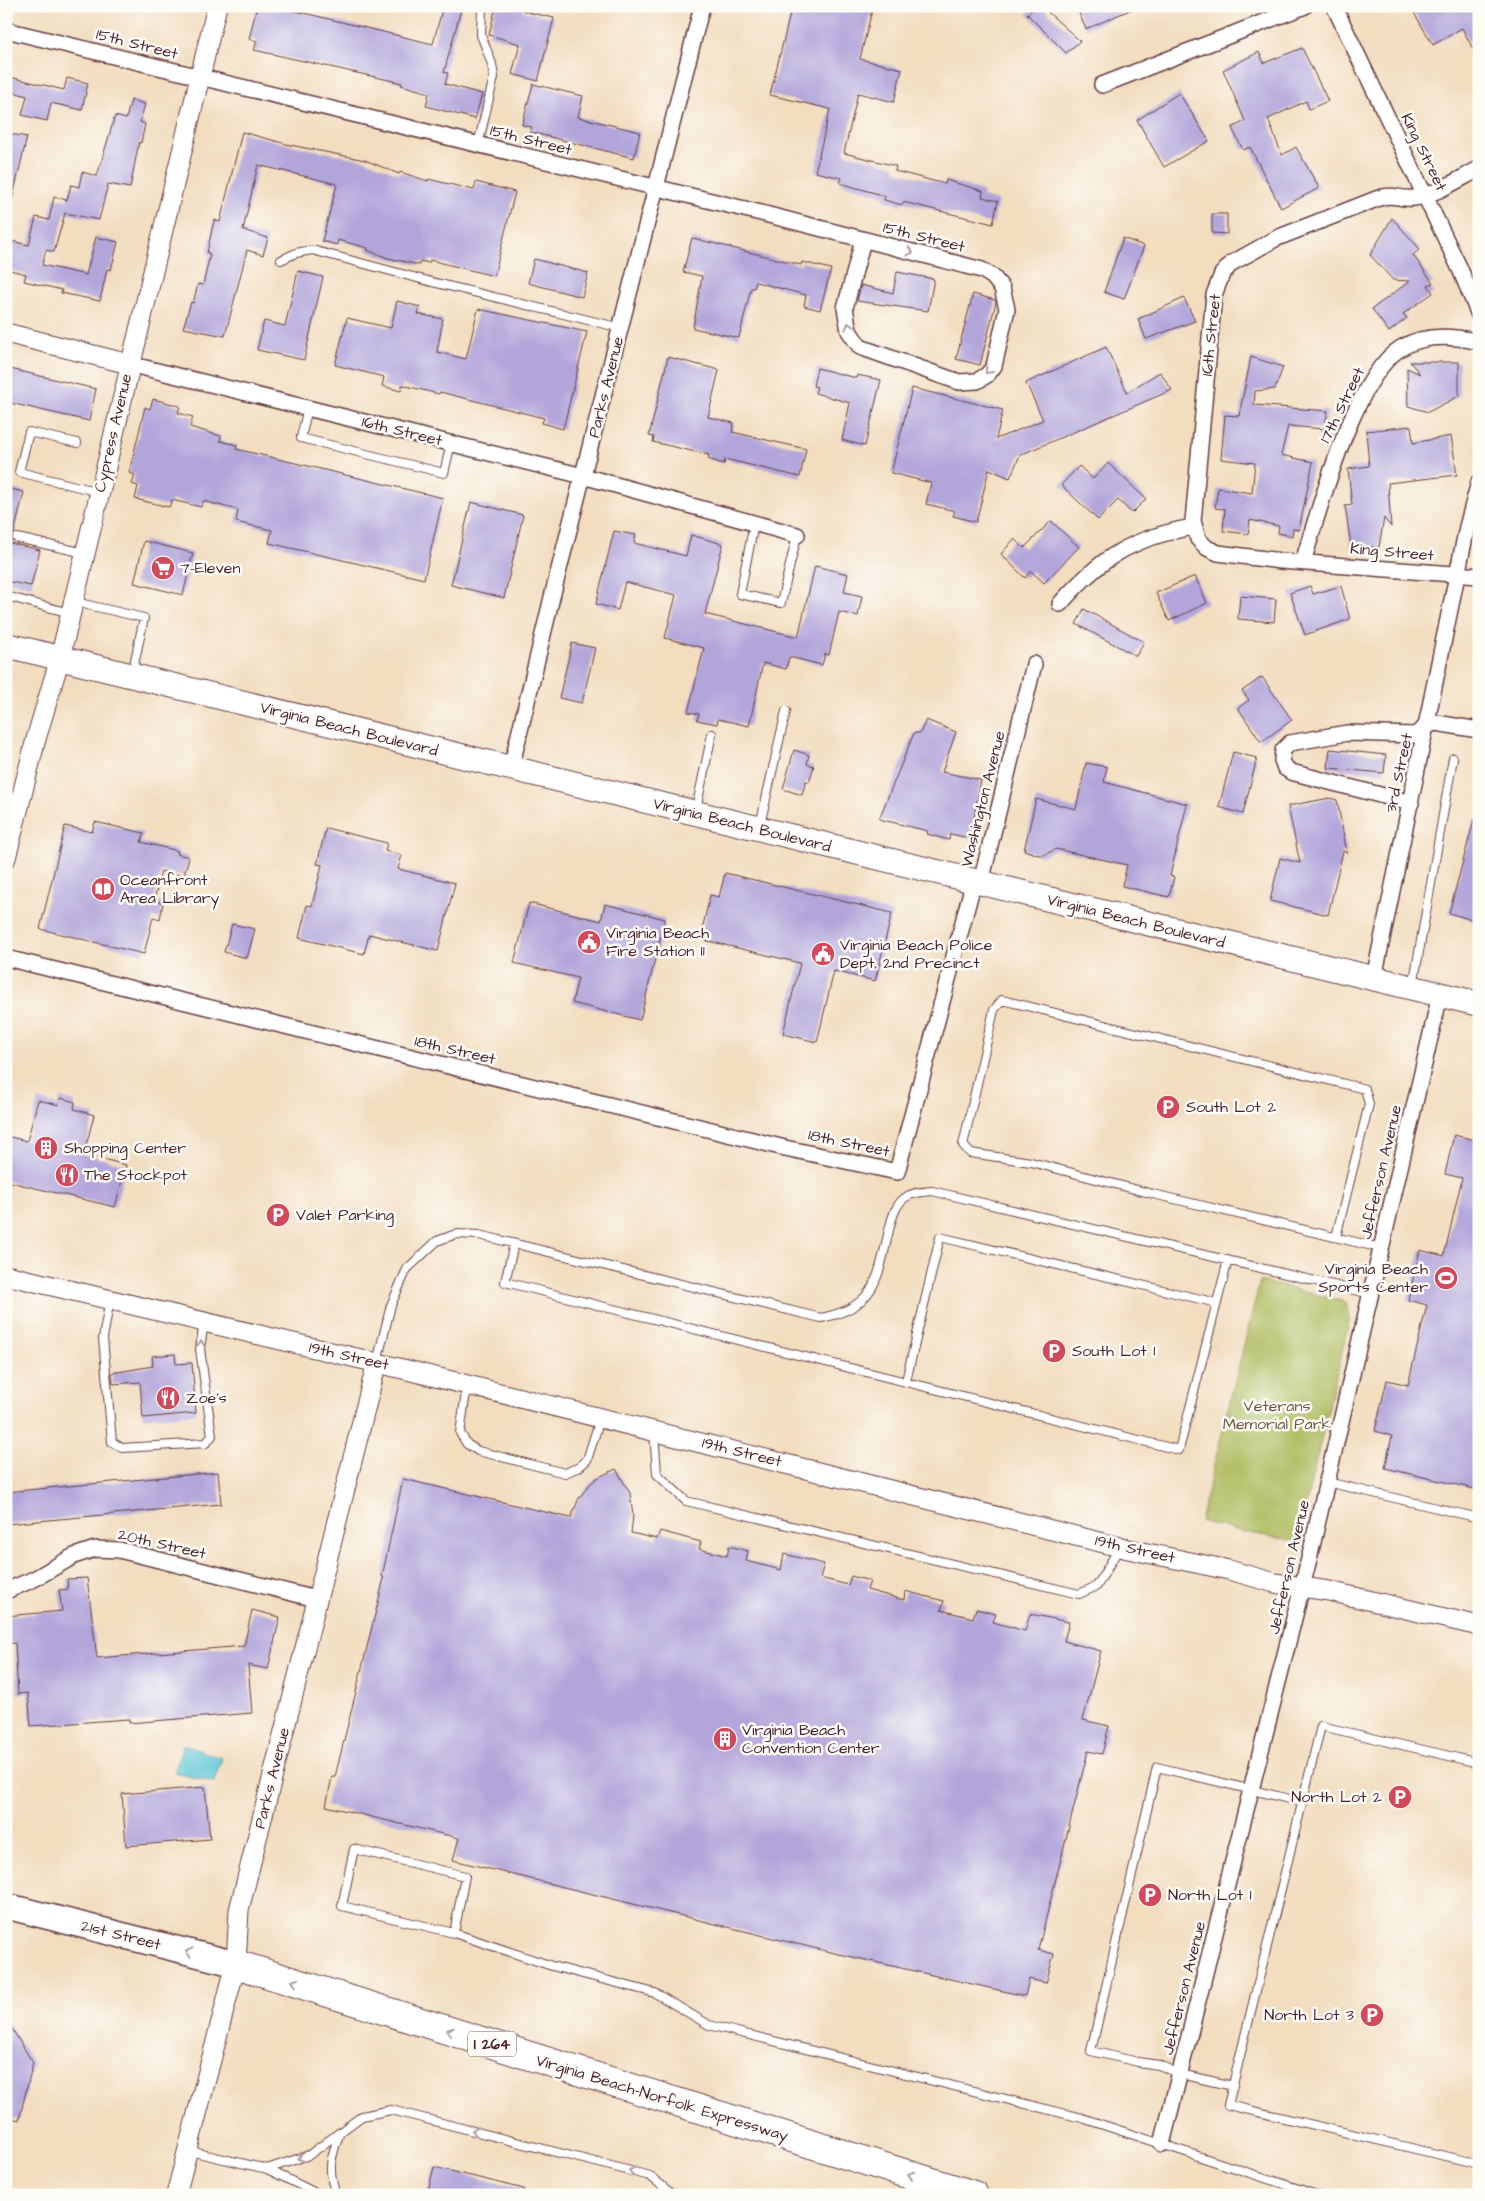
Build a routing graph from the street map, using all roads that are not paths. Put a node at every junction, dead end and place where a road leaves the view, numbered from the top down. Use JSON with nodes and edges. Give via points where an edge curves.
{"nodes":[{"id":1,"x":217,"y":6,"type":"edge"},
{"id":2,"x":482,"y":6,"type":"edge"},
{"id":3,"x":702,"y":6,"type":"edge"},
{"id":4,"x":1305,"y":6,"type":"edge"},
{"id":5,"x":1334,"y":6,"type":"edge"},
{"id":6,"x":6,"y":30,"type":"edge"},
{"id":7,"x":199,"y":78,"type":"junction"},
{"id":8,"x":1102,"y":85,"type":"dead end"},
{"id":9,"x":478,"y":145,"type":"junction"},
{"id":10,"x":1479,"y":169,"type":"edge"},
{"id":11,"x":655,"y":188,"type":"junction"},
{"id":12,"x":1425,"y":195,"type":"junction"},
{"id":13,"x":863,"y":240,"type":"junction"},
{"id":14,"x":281,"y":260,"type":"dead end"},
{"id":15,"x":1479,"y":314,"type":"edge"},
{"id":16,"x":621,"y":328,"type":"junction"},
{"id":17,"x":6,"y":333,"type":"edge"},
{"id":18,"x":1479,"y":342,"type":"edge"},
{"id":19,"x":130,"y":364,"type":"junction"},
{"id":20,"x":308,"y":407,"type":"junction"},
{"id":21,"x":77,"y":443,"type":"dead end"},
{"id":22,"x":451,"y":443,"type":"junction"},
{"id":23,"x":583,"y":476,"type":"junction"},
{"id":24,"x":1479,"y":482,"type":"edge"},
{"id":25,"x":99,"y":492,"type":"junction"},
{"id":26,"x":754,"y":524,"type":"junction"},
{"id":27,"x":1193,"y":527,"type":"junction"},
{"id":28,"x":797,"y":535,"type":"joint"},
{"id":29,"x":17,"y":538,"type":"dead end"},
{"id":30,"x":85,"y":553,"type":"junction"},
{"id":31,"x":1303,"y":562,"type":"junction"},
{"id":32,"x":1457,"y":576,"type":"junction"},
{"id":33,"x":1479,"y":576,"type":"edge"},
{"id":34,"x":6,"y":596,"type":"edge"},
{"id":35,"x":1060,"y":604,"type":"dead end"},
{"id":36,"x":72,"y":607,"type":"junction"},
{"id":37,"x":6,"y":645,"type":"edge"},
{"id":38,"x":60,"y":658,"type":"junction"},
{"id":39,"x":1034,"y":664,"type":"dead end"},
{"id":40,"x":132,"y":676,"type":"junction"},
{"id":41,"x":786,"y":711,"type":"dead end"},
{"id":42,"x":1427,"y":726,"type":"junction"},
{"id":43,"x":1479,"y":730,"type":"edge"},
{"id":44,"x":712,"y":734,"type":"dead end"},
{"id":45,"x":1453,"y":758,"type":"dead end"},
{"id":46,"x":511,"y":768,"type":"junction"},
{"id":47,"x":1411,"y":803,"type":"junction"},
{"id":48,"x":695,"y":814,"type":"junction"},
{"id":49,"x":760,"y":830,"type":"junction"},
{"id":50,"x":6,"y":858,"type":"edge"},
{"id":51,"x":978,"y":882,"type":"junction"},
{"id":52,"x":6,"y":958,"type":"edge"},
{"id":53,"x":1374,"y":978,"type":"junction"},
{"id":54,"x":1413,"y":988,"type":"junction"},
{"id":55,"x":1440,"y":995,"type":"junction"},
{"id":56,"x":1479,"y":1004,"type":"edge"},
{"id":57,"x":897,"y":1172,"type":"joint"},
{"id":58,"x":1336,"y":1237,"type":"junction"},
{"id":59,"x":514,"y":1244,"type":"junction"},
{"id":60,"x":1381,"y":1248,"type":"junction"},
{"id":61,"x":1228,"y":1260,"type":"junction"},
{"id":62,"x":6,"y":1275,"type":"edge"},
{"id":63,"x":1371,"y":1294,"type":"junction"},
{"id":64,"x":110,"y":1300,"type":"junction"},
{"id":65,"x":1217,"y":1303,"type":"junction"},
{"id":66,"x":204,"y":1322,"type":"junction"},
{"id":67,"x":377,"y":1362,"type":"junction"},
{"id":68,"x":906,"y":1381,"type":"junction"},
{"id":69,"x":468,"y":1386,"type":"junction"},
{"id":70,"x":600,"y":1418,"type":"junction"},
{"id":71,"x":654,"y":1431,"type":"junction"},
{"id":72,"x":1327,"y":1482,"type":"junction"},
{"id":73,"x":1479,"y":1518,"type":"edge"},
{"id":74,"x":1120,"y":1546,"type":"junction"},
{"id":75,"x":1302,"y":1588,"type":"junction"},
{"id":76,"x":6,"y":1591,"type":"edge"},
{"id":77,"x":316,"y":1599,"type":"junction"},
{"id":78,"x":1479,"y":1626,"type":"edge"},
{"id":79,"x":1479,"y":1764,"type":"edge"},
{"id":80,"x":1251,"y":1791,"type":"junction"},
{"id":81,"x":1302,"y":1802,"type":"junction"},
{"id":82,"x":6,"y":1906,"type":"edge"},
{"id":83,"x":454,"y":1933,"type":"junction"},
{"id":84,"x":236,"y":1964,"type":"junction"},
{"id":85,"x":1180,"y":2074,"type":"junction"},
{"id":86,"x":1233,"y":2086,"type":"junction"},
{"id":87,"x":341,"y":2130,"type":"junction"},
{"id":88,"x":1162,"y":2144,"type":"junction"},
{"id":89,"x":187,"y":2151,"type":"junction"},
{"id":90,"x":1479,"y":2164,"type":"edge"},
{"id":91,"x":267,"y":2169,"type":"junction"},
{"id":92,"x":176,"y":2195,"type":"edge"},
{"id":93,"x":320,"y":2195,"type":"edge"},
{"id":94,"x":336,"y":2195,"type":"edge"},
{"id":95,"x":674,"y":2195,"type":"edge"},
{"id":96,"x":974,"y":2195,"type":"edge"},
{"id":97,"x":1317,"y":2195,"type":"edge"}],
"edges":[{"from":1,"to":7,"type":"street","name":"Cypress Avenue"},
{"from":2,"to":9,"type":"lane","via":[[481,35],[494,78]]},
{"from":3,"to":11,"type":"street","name":"Parks Avenue"},
{"from":4,"to":8,"type":"street"},
{"from":5,"to":12,"type":"street","name":"King Street"},
{"from":6,"to":7,"type":"street","name":"15th Street"},
{"from":7,"to":9,"type":"street","name":"15th Street"},
{"from":7,"to":19,"type":"street","name":"Cypress Avenue"},
{"from":9,"to":11,"type":"street","name":"15th Street"},
{"from":10,"to":12,"type":"street","name":"16th Street"},
{"from":11,"to":13,"type":"street","name":"15th Street"},
{"from":11,"to":16,"type":"street","name":"Parks Avenue"},
{"from":12,"to":15,"type":"street","name":"King Street"},
{"from":12,"to":27,"type":"street","name":"16th Street","via":[[1412,198],[1390,194],[1379,198],[1277,238],[1232,263],[1222,274],[1214,294]]},
{"from":13,"to":13,"type":"street","name":"15th Street","one_way":true,"via":[[982,270],[993,277],[1002,288],[1007,309],[994,366],[986,375],[971,382],[959,382],[860,347],[848,331],[846,308]]},
{"from":14,"to":16,"type":"lane","via":[[312,250]]},
{"from":16,"to":23,"type":"street","name":"Parks Avenue"},
{"from":17,"to":19,"type":"street","name":"16th Street"},
{"from":18,"to":31,"type":"street","name":"17th Street","via":[[1432,338],[1400,348],[1385,361],[1373,376],[1335,461]]},
{"from":19,"to":20,"type":"street","name":"16th Street"},
{"from":19,"to":25,"type":"street","name":"Cypress Avenue"},
{"from":20,"to":22,"type":"street","name":"16th Street"},
{"from":20,"to":22,"type":"lane","via":[[300,438],[444,474]]},
{"from":21,"to":25,"type":"lane","via":[[29,432],[19,472]]},
{"from":22,"to":23,"type":"street","name":"16th Street"},
{"from":23,"to":26,"type":"street","name":"16th Street"},
{"from":23,"to":46,"type":"street","name":"Parks Avenue"},
{"from":24,"to":32,"type":"street"},
{"from":25,"to":30,"type":"street","name":"Cypress Avenue"},
{"from":26,"to":28,"type":"street","name":"16th Street"},
{"from":26,"to":28,"type":"lane","via":[[740,594],[781,603]]},
{"from":27,"to":31,"type":"street","via":[[1198,539],[1218,553]]},
{"from":27,"to":35,"type":"street","via":[[1165,532],[1123,548],[1099,564]]},
{"from":29,"to":30,"type":"lane"},
{"from":30,"to":36,"type":"street","name":"Cypress Avenue"},
{"from":31,"to":32,"type":"street","name":"King Street"},
{"from":32,"to":33,"type":"street","name":"King Street"},
{"from":32,"to":42,"type":"street","name":"3rd Street"},
{"from":34,"to":36,"type":"lane"},
{"from":36,"to":38,"type":"street","name":"Cypress Avenue"},
{"from":36,"to":40,"type":"lane","via":[[144,618]]},
{"from":37,"to":38,"type":"main road","name":"Virginia Beach Boulevard"},
{"from":38,"to":40,"type":"main road","name":"Virginia Beach Boulevard"},
{"from":38,"to":50,"type":"street","name":"Cypress Avenue"},
{"from":39,"to":51,"type":"street","name":"Washington Avenue","via":[[983,874]]},
{"from":40,"to":46,"type":"main road","name":"Virginia Beach Boulevard"},
{"from":41,"to":49,"type":"lane"},
{"from":42,"to":43,"type":"street","via":[[1436,723]]},
{"from":42,"to":47,"type":"street","name":"3rd Street"},
{"from":42,"to":47,"type":"street","via":[[1416,735],[1347,733],[1290,743],[1283,750],[1282,760],[1291,772]]},
{"from":44,"to":48,"type":"lane"},
{"from":45,"to":54,"type":"lane"},
{"from":46,"to":48,"type":"main road","name":"Virginia Beach Boulevard"},
{"from":47,"to":53,"type":"street","name":"3rd Street"},
{"from":48,"to":49,"type":"main road","name":"Virginia Beach Boulevard"},
{"from":49,"to":51,"type":"main road","name":"Virginia Beach Boulevard"},
{"from":51,"to":53,"type":"main road","name":"Virginia Beach Boulevard"},
{"from":51,"to":57,"type":"street","name":"Washington Avenue","via":[[971,892]]},
{"from":52,"to":57,"type":"street","name":"18th Street","via":[[785,1148]]},
{"from":53,"to":54,"type":"main road","name":"Virginia Beach Boulevard"},
{"from":54,"to":55,"type":"main road","name":"Virginia Beach Boulevard"},
{"from":55,"to":56,"type":"main road","name":"Virginia Beach Boulevard"},
{"from":55,"to":60,"type":"street","name":"Jefferson Avenue"},
{"from":58,"to":58,"type":"lane","via":[[1031,1162],[970,1153],[964,1144],[994,1010],[1002,1000],[1365,1089],[1369,1104]]},
{"from":58,"to":60,"type":"lane"},
{"from":59,"to":61,"type":"lane","via":[[821,1318],[861,1303],[872,1290],[898,1203],[920,1192],[932,1191],[981,1201]]},
{"from":59,"to":67,"type":"lane","via":[[479,1235],[456,1234],[438,1241],[421,1254],[407,1270],[391,1305]]},
{"from":59,"to":68,"type":"lane","via":[[505,1282]]},
{"from":60,"to":63,"type":"street","name":"Jefferson Avenue"},
{"from":61,"to":63,"type":"lane"},
{"from":61,"to":65,"type":"lane"},
{"from":62,"to":64,"type":"street","name":"19th Street"},
{"from":63,"to":72,"type":"street","name":"Jefferson Avenue"},
{"from":64,"to":66,"type":"street","name":"19th Street"},
{"from":64,"to":66,"type":"lane","one_way":true,"via":[[103,1338],[112,1442],[122,1448],[206,1442],[212,1436],[200,1349]]},
{"from":65,"to":68,"type":"lane","via":[[940,1237]]},
{"from":65,"to":68,"type":"lane","via":[[1179,1450]]},
{"from":66,"to":67,"type":"street","name":"19th Street"},
{"from":67,"to":69,"type":"street","name":"19th Street"},
{"from":67,"to":77,"type":"street","name":"Parks Avenue"},
{"from":69,"to":70,"type":"street","name":"19th Street"},
{"from":69,"to":70,"type":"lane","via":[[460,1433],[467,1444],[478,1451],[565,1473],[587,1460]]},
{"from":70,"to":71,"type":"street","name":"19th Street"},
{"from":71,"to":74,"type":"street","name":"19th Street"},
{"from":71,"to":74,"type":"lane","via":[[657,1474],[686,1501],[1079,1594],[1097,1586]]},
{"from":72,"to":73,"type":"lane"},
{"from":72,"to":75,"type":"street","name":"Jefferson Avenue"},
{"from":74,"to":75,"type":"street","name":"19th Street"},
{"from":75,"to":78,"type":"street","name":"19th Street"},
{"from":75,"to":80,"type":"street","name":"Jefferson Avenue"},
{"from":76,"to":77,"type":"street","name":"20th Street","via":[[74,1556],[95,1549],[120,1550]]},
{"from":77,"to":84,"type":"street","name":"Parks Avenue","via":[[239,1910]]},
{"from":79,"to":81,"type":"lane","via":[[1321,1726]]},
{"from":80,"to":81,"type":"lane"},
{"from":80,"to":85,"type":"street","name":"Jefferson Avenue"},
{"from":80,"to":85,"type":"lane","via":[[1157,1767],[1091,2051],[1159,2065]]},
{"from":81,"to":86,"type":"lane"},
{"from":84,"to":82,"type":"highway","name":"21st Street","one_way":true},
{"from":83,"to":83,"type":"lane","via":[[342,1906],[354,1849],[465,1876]]},
{"from":83,"to":88,"type":"lane","via":[[552,1966],[655,1993],[709,2026],[1082,2118]]},
{"from":84,"to":89,"type":"street","name":"Parks Avenue"},
{"from":96,"to":84,"type":"highway","name":"Virginia Beach-Norfolk Expressway","number":"I 264","one_way":true},
{"from":85,"to":86,"type":"lane"},
{"from":85,"to":88,"type":"street","name":"Jefferson Avenue"},
{"from":86,"to":90,"type":"lane","via":[[1228,2105]]},
{"from":87,"to":91,"type":"lane","one_way":true,"via":[[310,2155]]},
{"from":87,"to":94,"type":"lane","via":[[330,2170]]},
{"from":95,"to":87,"type":"lane","one_way":true,"via":[[650,2176],[391,2110],[362,2116]]},
{"from":88,"to":97,"type":"lane"},
{"from":89,"to":91,"type":"lane"},
{"from":89,"to":92,"type":"street","name":"Parks Avenue"},
{"from":91,"to":93,"type":"lane"}]}
